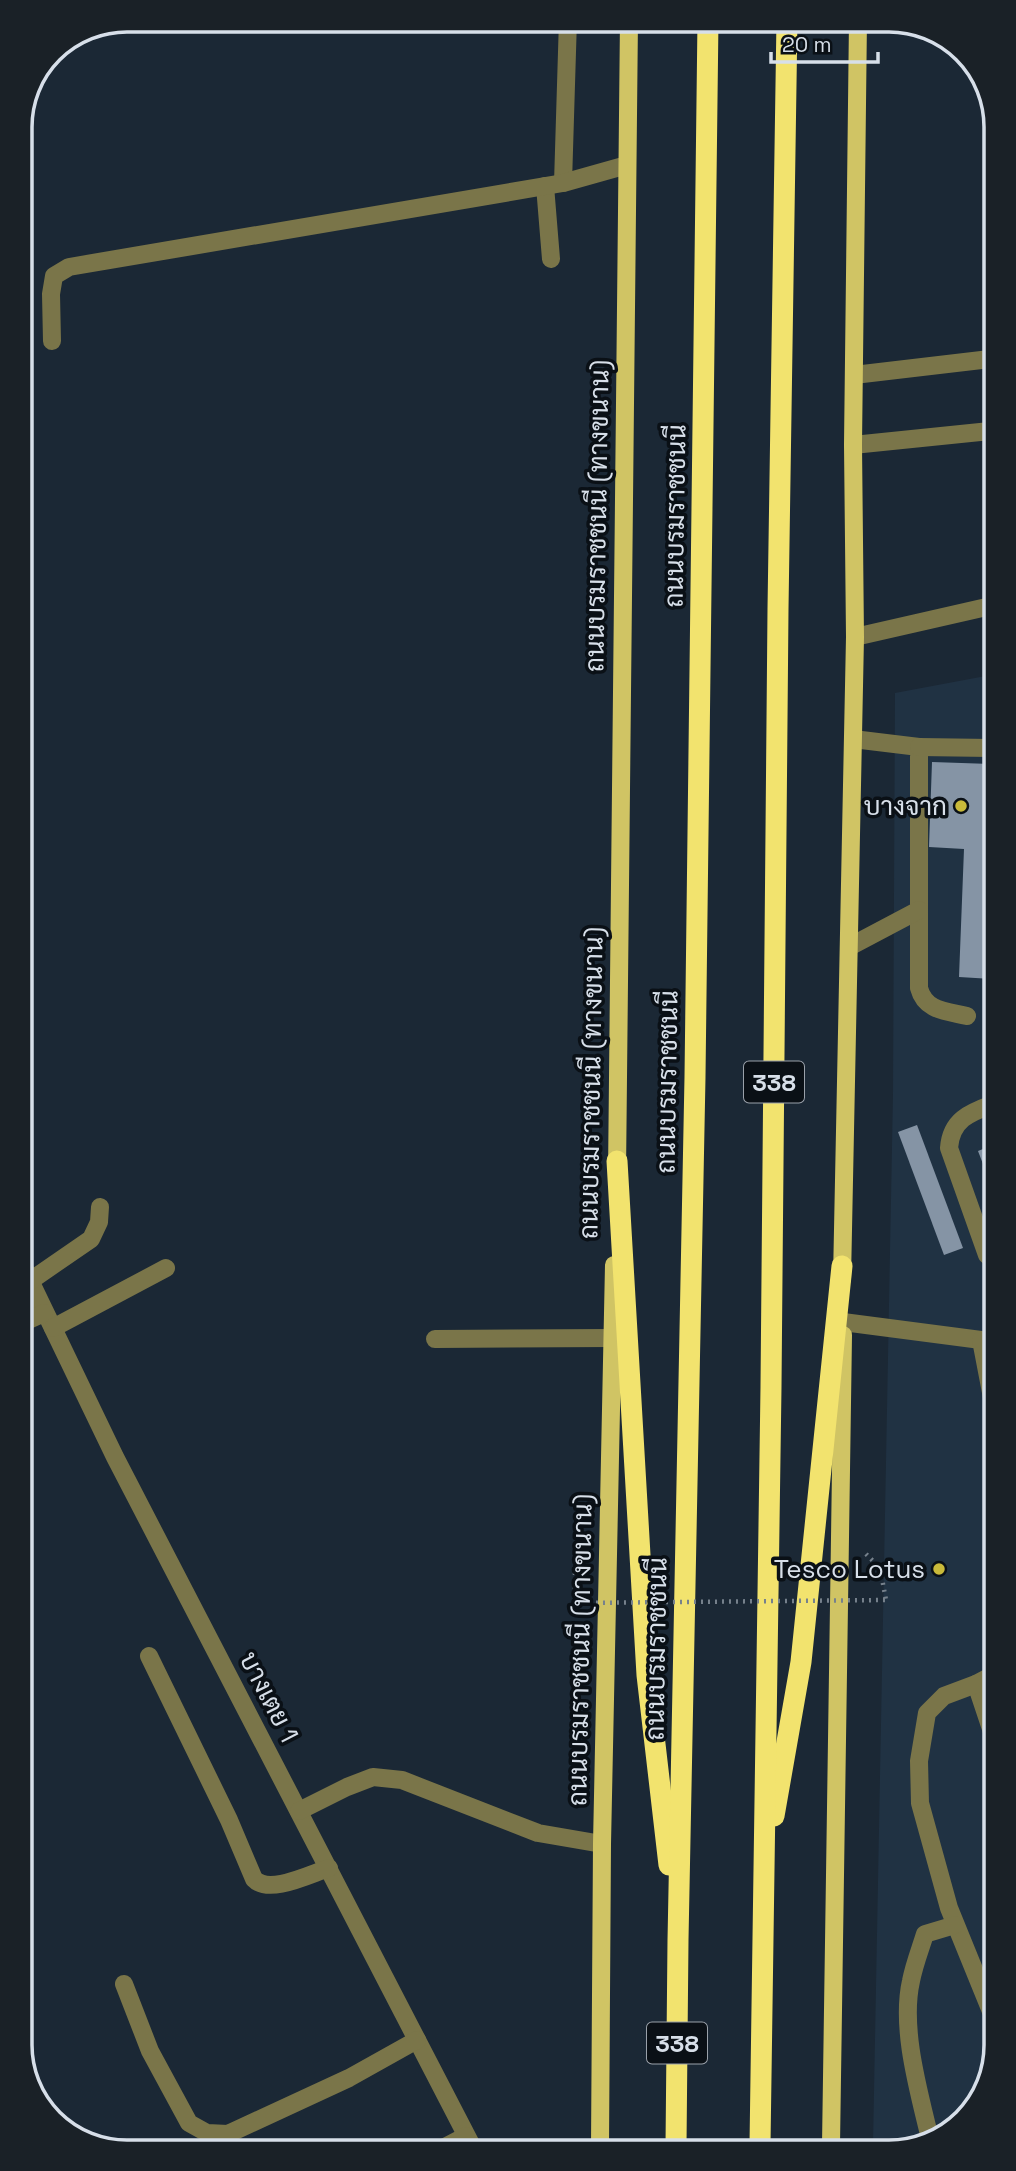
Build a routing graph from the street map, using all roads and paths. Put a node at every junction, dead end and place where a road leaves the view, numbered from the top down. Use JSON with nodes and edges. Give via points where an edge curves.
{"nodes":[{"id":1,"x":567,"y":32,"type":"edge"},
{"id":2,"x":629,"y":32,"type":"edge"},
{"id":3,"x":708,"y":32,"type":"edge"},
{"id":4,"x":787,"y":32,"type":"edge"},
{"id":5,"x":858,"y":32,"type":"edge"},
{"id":6,"x":627,"y":164,"type":"junction"},
{"id":7,"x":554,"y":184,"type":"junction"},
{"id":8,"x":551,"y":259,"type":"dead end"},
{"id":9,"x":52,"y":341,"type":"dead end"},
{"id":10,"x":984,"y":360,"type":"edge"},
{"id":11,"x":854,"y":375,"type":"junction"},
{"id":12,"x":984,"y":432,"type":"edge"},
{"id":13,"x":853,"y":445,"type":"junction"},
{"id":14,"x":984,"y":608,"type":"edge"},
{"id":15,"x":855,"y":637,"type":"junction"},
{"id":16,"x":853,"y":739,"type":"junction"},
{"id":17,"x":919,"y":747,"type":"junction"},
{"id":18,"x":984,"y":748,"type":"edge"},
{"id":19,"x":919,"y":910,"type":"junction"},
{"id":20,"x":849,"y":947,"type":"junction"},
{"id":21,"x":967,"y":1016,"type":"dead end"},
{"id":22,"x":984,"y":1109,"type":"edge"},
{"id":23,"x":617,"y":1161,"type":"junction"},
{"id":24,"x":100,"y":1207,"type":"dead end"},
{"id":25,"x":984,"y":1247,"type":"edge"},
{"id":26,"x":842,"y":1266,"type":"junction"},
{"id":27,"x":166,"y":1268,"type":"dead end"},
{"id":28,"x":32,"y":1273,"type":"edge"},
{"id":29,"x":32,"y":1288,"type":"edge"},
{"id":30,"x":49,"y":1321,"type":"junction"},
{"id":31,"x":32,"y":1322,"type":"edge"},
{"id":32,"x":843,"y":1322,"type":"junction"},
{"id":33,"x":613,"y":1338,"type":"junction"},
{"id":34,"x":435,"y":1339,"type":"dead end"},
{"id":35,"x":984,"y":1340,"type":"edge"},
{"id":36,"x":841,"y":1539,"type":"junction"},
{"id":37,"x":575,"y":1603,"type":"dead end"},
{"id":38,"x":149,"y":1656,"type":"dead end"},
{"id":39,"x":984,"y":1680,"type":"edge"},
{"id":40,"x":976,"y":1684,"type":"junction"},
{"id":41,"x":984,"y":1708,"type":"edge"},
{"id":42,"x":299,"y":1811,"type":"junction"},
{"id":43,"x":602,"y":1844,"type":"junction"},
{"id":44,"x":330,"y":1868,"type":"junction"},
{"id":45,"x":763,"y":1884,"type":"junction"},
{"id":46,"x":956,"y":1925,"type":"junction"},
{"id":47,"x":678,"y":1940,"type":"junction"},
{"id":48,"x":124,"y":1984,"type":"dead end"},
{"id":49,"x":984,"y":1994,"type":"edge"},
{"id":50,"x":417,"y":2039,"type":"junction"},
{"id":51,"x":928,"y":2131,"type":"edge"},
{"id":52,"x":469,"y":2139,"type":"edge"},
{"id":53,"x":600,"y":2140,"type":"edge"},
{"id":54,"x":676,"y":2140,"type":"edge"},
{"id":55,"x":760,"y":2140,"type":"edge"},
{"id":56,"x":831,"y":2140,"type":"edge"}],
"edges":[{"from":1,"to":7,"type":"street"},
{"from":2,"to":6,"type":"main road","name":"ถนนบรมราชชนนี (ทางขนาน)"},
{"from":3,"to":47,"type":"highway","name":"ถนนบรมราชชนนี","number":"338","via":[[695,1077]]},
{"from":4,"to":45,"type":"highway","number":"338"},
{"from":5,"to":11,"type":"main road"},
{"from":6,"to":7,"type":"street"},
{"from":6,"to":23,"type":"main road","name":"ถนนบรมราชชนนี (ทางขนาน)"},
{"from":7,"to":8,"type":"street"},
{"from":7,"to":9,"type":"street","via":[[69,267],[54,276]]},
{"from":10,"to":11,"type":"street"},
{"from":11,"to":13,"type":"main road"},
{"from":12,"to":13,"type":"street"},
{"from":13,"to":15,"type":"main road"},
{"from":14,"to":15,"type":"street"},
{"from":15,"to":16,"type":"main road"},
{"from":16,"to":17,"type":"street"},
{"from":16,"to":20,"type":"main road"},
{"from":17,"to":18,"type":"street"},
{"from":17,"to":19,"type":"street"},
{"from":19,"to":20,"type":"street"},
{"from":19,"to":21,"type":"street","via":[[921,998],[929,1007]]},
{"from":20,"to":26,"type":"main road"},
{"from":22,"to":25,"type":"street","via":[[950,1132],[949,1148]]},
{"from":23,"to":33,"type":"main road","name":"ถนนบรมราชชนนี (ทางขนาน)"},
{"from":23,"to":47,"type":"highway","via":[[647,1675]]},
{"from":24,"to":28,"type":"street","via":[[91,1239]]},
{"from":26,"to":32,"type":"main road"},
{"from":26,"to":45,"type":"highway","via":[[801,1662]]},
{"from":27,"to":30,"type":"street"},
{"from":29,"to":30,"type":"street","name":"บางเตย 1"},
{"from":30,"to":31,"type":"street"},
{"from":30,"to":42,"type":"street","name":"บางเตย 1"},
{"from":32,"to":35,"type":"street"},
{"from":32,"to":36,"type":"main road"},
{"from":33,"to":34,"type":"street"},
{"from":33,"to":43,"type":"main road","name":"ถนนบรมราชชนนี (ทางขนาน)"},
{"from":36,"to":37,"type":"path","bridge":true,"via":[[880,1568],[886,1600]]},
{"from":36,"to":56,"type":"main road"},
{"from":38,"to":44,"type":"street","via":[[254,1879],[272,1887]]},
{"from":39,"to":40,"type":"street"},
{"from":40,"to":41,"type":"street"},
{"from":40,"to":46,"type":"street","via":[[944,1696],[927,1713],[919,1761],[920,1803]]},
{"from":42,"to":43,"type":"street","via":[[373,1777],[402,1780],[538,1833]]},
{"from":42,"to":44,"type":"street","name":"บางเตย 1"},
{"from":43,"to":53,"type":"main road","name":"ถนนบรมราชชนนี (ทางขนาน)"},
{"from":44,"to":50,"type":"street","name":"บางเตย 1"},
{"from":45,"to":55,"type":"highway","number":"338"},
{"from":46,"to":49,"type":"street"},
{"from":46,"to":51,"type":"street","via":[[925,1934],[910,1983],[913,2070]]},
{"from":47,"to":54,"type":"highway","name":"ถนนบรมราชชนนี","number":"338"},
{"from":48,"to":50,"type":"street","via":[[150,2050],[189,2123],[207,2133],[228,2134],[349,2078]]},
{"from":50,"to":52,"type":"street","name":"บางเตย 1"}]}
